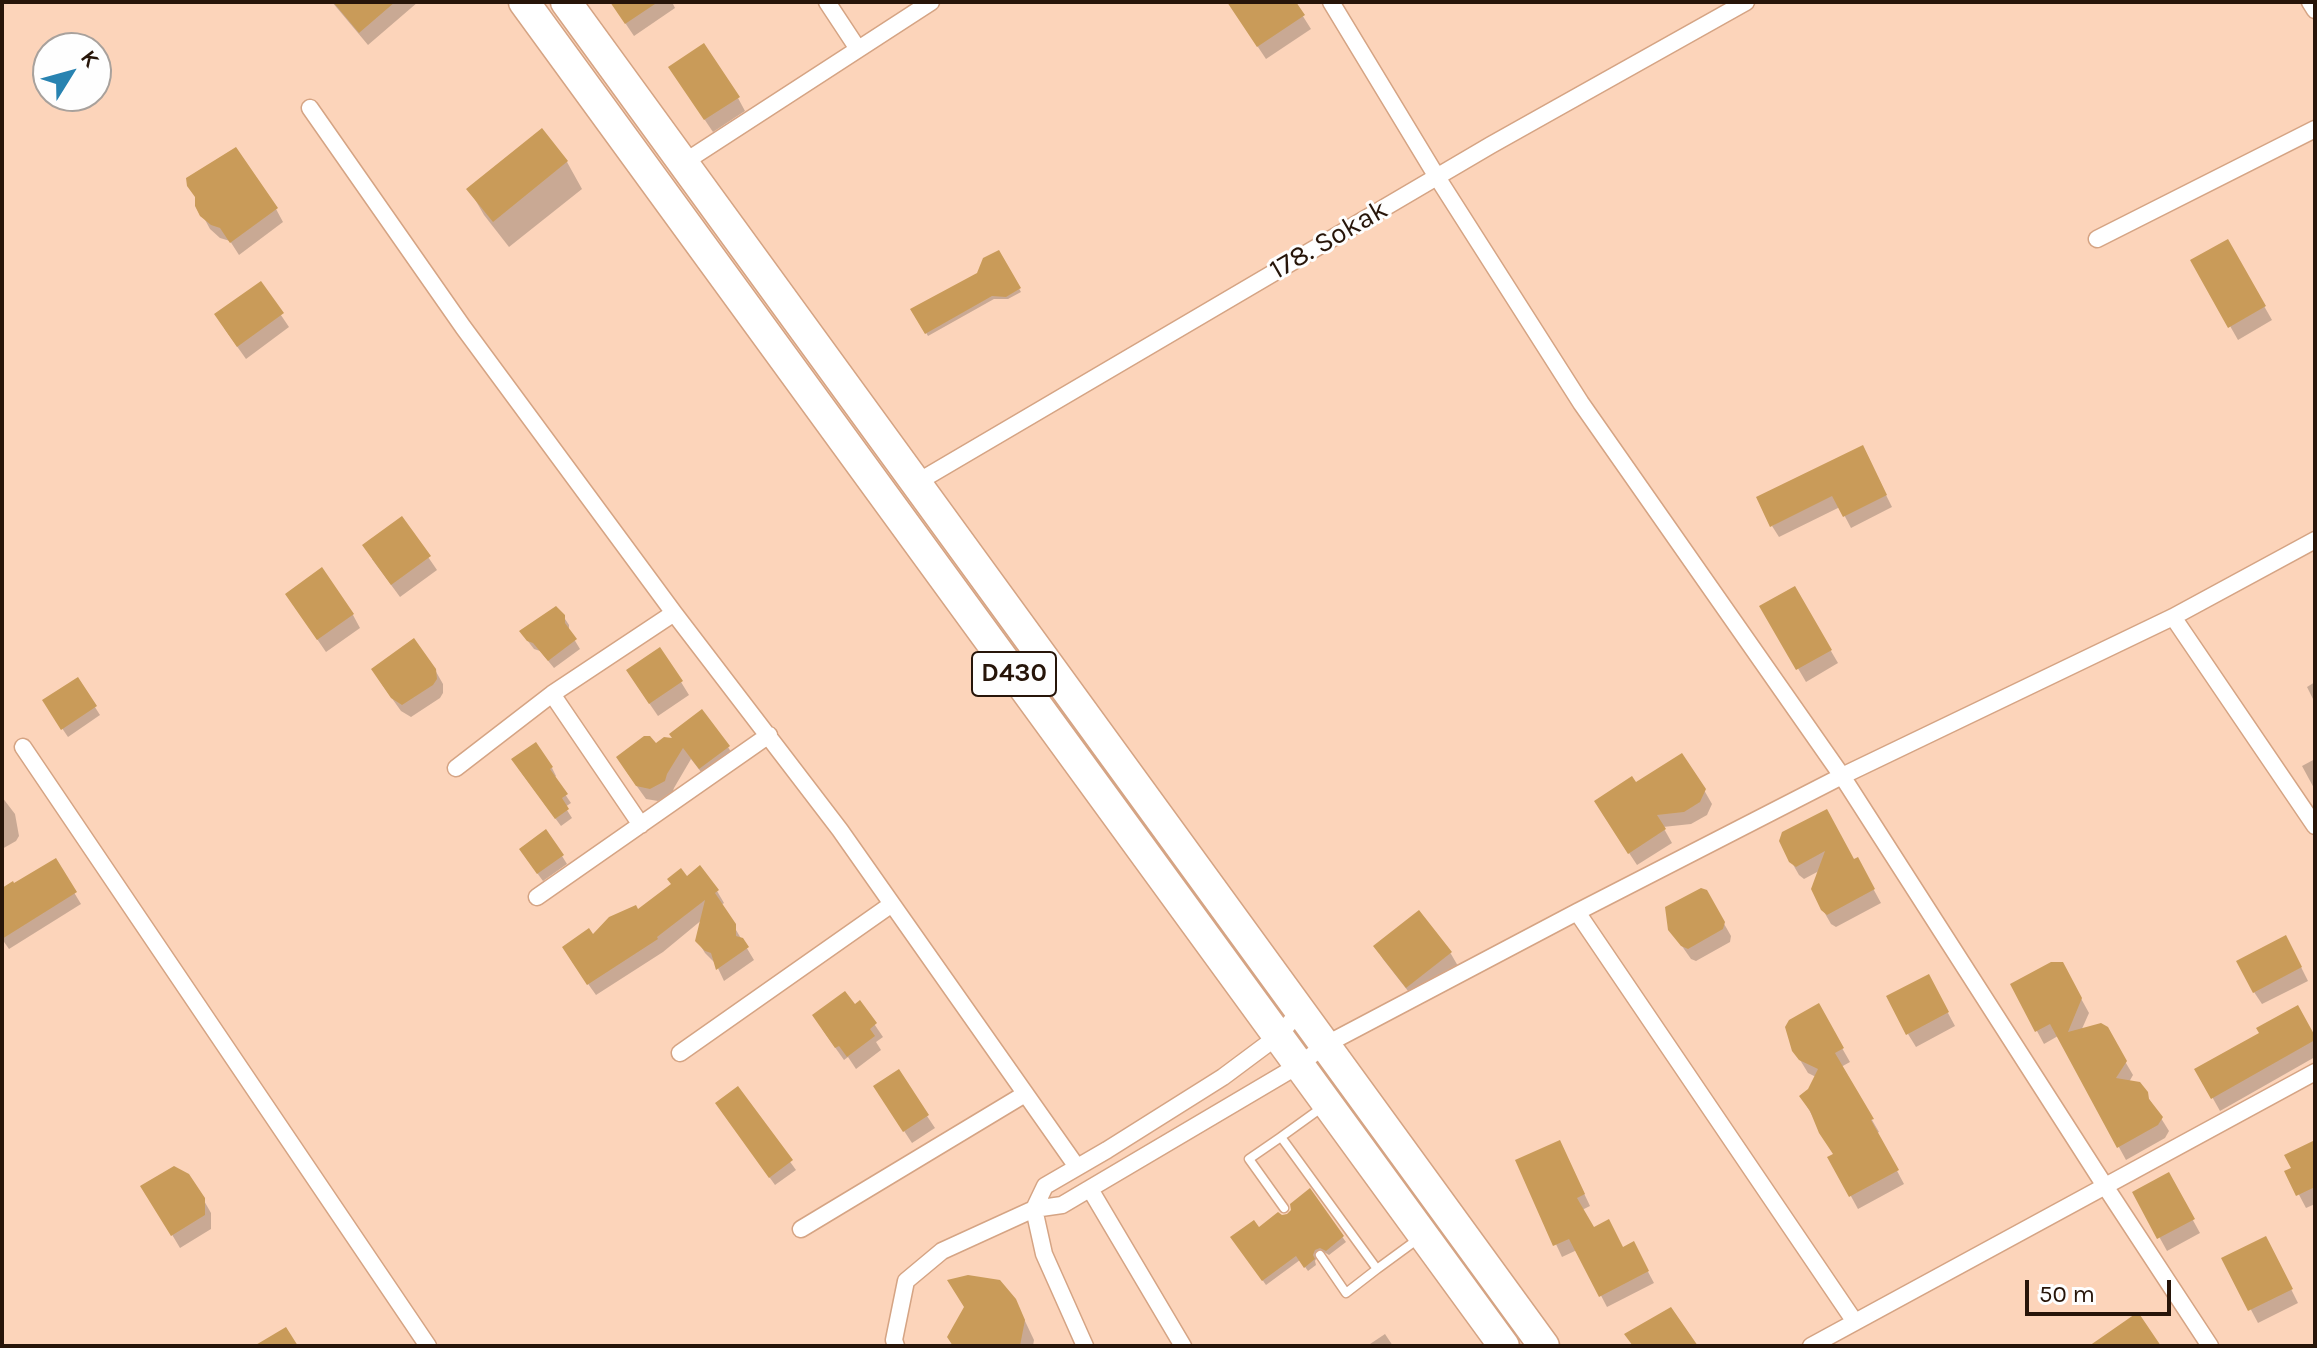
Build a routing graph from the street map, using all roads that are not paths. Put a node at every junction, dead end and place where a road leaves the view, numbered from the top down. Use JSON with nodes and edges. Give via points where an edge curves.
{"nodes":[{"id":1,"x":524,"y":2,"type":"edge"},
{"id":2,"x":566,"y":2,"type":"edge"},
{"id":3,"x":827,"y":2,"type":"edge"},
{"id":4,"x":931,"y":2,"type":"edge"},
{"id":5,"x":1331,"y":2,"type":"edge"},
{"id":6,"x":1746,"y":2,"type":"edge"},
{"id":7,"x":2310,"y":2,"type":"edge"},
{"id":8,"x":2315,"y":10,"type":"edge"},
{"id":9,"x":858,"y":49,"type":"junction"},
{"id":10,"x":310,"y":108,"type":"dead end"},
{"id":11,"x":2315,"y":129,"type":"edge"},
{"id":12,"x":683,"y":163,"type":"junction"},
{"id":13,"x":1437,"y":177,"type":"junction"},
{"id":14,"x":2097,"y":239,"type":"dead end"},
{"id":15,"x":916,"y":483,"type":"junction"},
{"id":16,"x":2315,"y":540,"type":"edge"},
{"id":17,"x":674,"y":613,"type":"junction"},
{"id":18,"x":2173,"y":617,"type":"junction"},
{"id":19,"x":552,"y":694,"type":"junction"},
{"id":20,"x":769,"y":735,"type":"junction"},
{"id":21,"x":23,"y":747,"type":"dead end"},
{"id":22,"x":456,"y":768,"type":"dead end"},
{"id":23,"x":1842,"y":776,"type":"junction"},
{"id":24,"x":641,"y":825,"type":"junction"},
{"id":25,"x":2315,"y":826,"type":"edge"},
{"id":26,"x":537,"y":897,"type":"dead end"},
{"id":27,"x":892,"y":904,"type":"junction"},
{"id":28,"x":1577,"y":912,"type":"junction"},
{"id":29,"x":1300,"y":1011,"type":"junction"},
{"id":30,"x":1278,"y":1036,"type":"junction"},
{"id":31,"x":1325,"y":1045,"type":"junction"},
{"id":32,"x":680,"y":1053,"type":"dead end"},
{"id":33,"x":1299,"y":1065,"type":"junction"},
{"id":34,"x":2315,"y":1072,"type":"edge"},
{"id":35,"x":1025,"y":1094,"type":"junction"},
{"id":36,"x":1327,"y":1103,"type":"junction"},
{"id":37,"x":1281,"y":1137,"type":"junction"},
{"id":38,"x":1077,"y":1167,"type":"junction"},
{"id":39,"x":2105,"y":1186,"type":"junction"},
{"id":40,"x":1090,"y":1189,"type":"junction"},
{"id":41,"x":1284,"y":1208,"type":"dead end"},
{"id":42,"x":1034,"y":1209,"type":"junction"},
{"id":43,"x":801,"y":1229,"type":"dead end"},
{"id":44,"x":1423,"y":1235,"type":"junction"},
{"id":45,"x":1320,"y":1255,"type":"dead end"},
{"id":46,"x":1377,"y":1269,"type":"junction"},
{"id":47,"x":1855,"y":1322,"type":"junction"},
{"id":48,"x":428,"y":1346,"type":"edge"},
{"id":49,"x":896,"y":1346,"type":"edge"},
{"id":50,"x":1085,"y":1346,"type":"edge"},
{"id":51,"x":1183,"y":1346,"type":"edge"},
{"id":52,"x":1504,"y":1346,"type":"edge"},
{"id":53,"x":1544,"y":1346,"type":"edge"},
{"id":54,"x":1811,"y":1346,"type":"edge"},
{"id":55,"x":2210,"y":1346,"type":"edge"}],
"edges":[{"from":1,"to":30,"type":"highway","number":"D430"},
{"from":2,"to":12,"type":"highway","number":"D430"},
{"from":3,"to":9,"type":"street"},
{"from":4,"to":9,"type":"street"},
{"from":5,"to":13,"type":"street"},
{"from":6,"to":13,"type":"street","name":"178. Sokak"},
{"from":7,"to":8,"type":"street"},
{"from":9,"to":12,"type":"street"},
{"from":10,"to":17,"type":"street"},
{"from":11,"to":14,"type":"street"},
{"from":12,"to":15,"type":"highway","number":"D430"},
{"from":13,"to":15,"type":"street","name":"178. Sokak"},
{"from":13,"to":23,"type":"street","via":[[1581,403]]},
{"from":15,"to":29,"type":"highway","number":"D430"},
{"from":16,"to":18,"type":"street"},
{"from":17,"to":19,"type":"street"},
{"from":17,"to":20,"type":"street"},
{"from":18,"to":23,"type":"street"},
{"from":18,"to":25,"type":"street"},
{"from":19,"to":22,"type":"street"},
{"from":19,"to":24,"type":"street"},
{"from":20,"to":24,"type":"street"},
{"from":20,"to":27,"type":"street"},
{"from":21,"to":48,"type":"street"},
{"from":23,"to":28,"type":"street"},
{"from":23,"to":39,"type":"street"},
{"from":24,"to":26,"type":"street"},
{"from":27,"to":32,"type":"street"},
{"from":27,"to":35,"type":"street"},
{"from":28,"to":31,"type":"street"},
{"from":28,"to":47,"type":"street"},
{"from":29,"to":30,"type":"street"},
{"from":29,"to":31,"type":"highway","number":"D430"},
{"from":30,"to":33,"type":"highway","number":"D430"},
{"from":30,"to":38,"type":"street","via":[[1223,1077]]},
{"from":31,"to":33,"type":"street"},
{"from":31,"to":53,"type":"highway","number":"D430"},
{"from":33,"to":36,"type":"highway","number":"D430"},
{"from":33,"to":40,"type":"street"},
{"from":34,"to":39,"type":"street"},
{"from":35,"to":38,"type":"street"},
{"from":35,"to":43,"type":"street"},
{"from":36,"to":37,"type":"lane"},
{"from":36,"to":44,"type":"highway","number":"D430"},
{"from":37,"to":41,"type":"lane","via":[[1249,1159]]},
{"from":37,"to":46,"type":"lane"},
{"from":38,"to":42,"type":"street","via":[[1045,1186]]},
{"from":39,"to":47,"type":"street"},
{"from":39,"to":55,"type":"street"},
{"from":40,"to":42,"type":"street","via":[[1062,1205]]},
{"from":40,"to":51,"type":"street"},
{"from":42,"to":49,"type":"street","via":[[942,1251],[906,1281]]},
{"from":42,"to":50,"type":"street","via":[[1044,1254]]},
{"from":44,"to":46,"type":"lane"},
{"from":44,"to":52,"type":"highway","number":"D430"},
{"from":45,"to":46,"type":"lane","via":[[1346,1293]]},
{"from":47,"to":54,"type":"street"}]}
